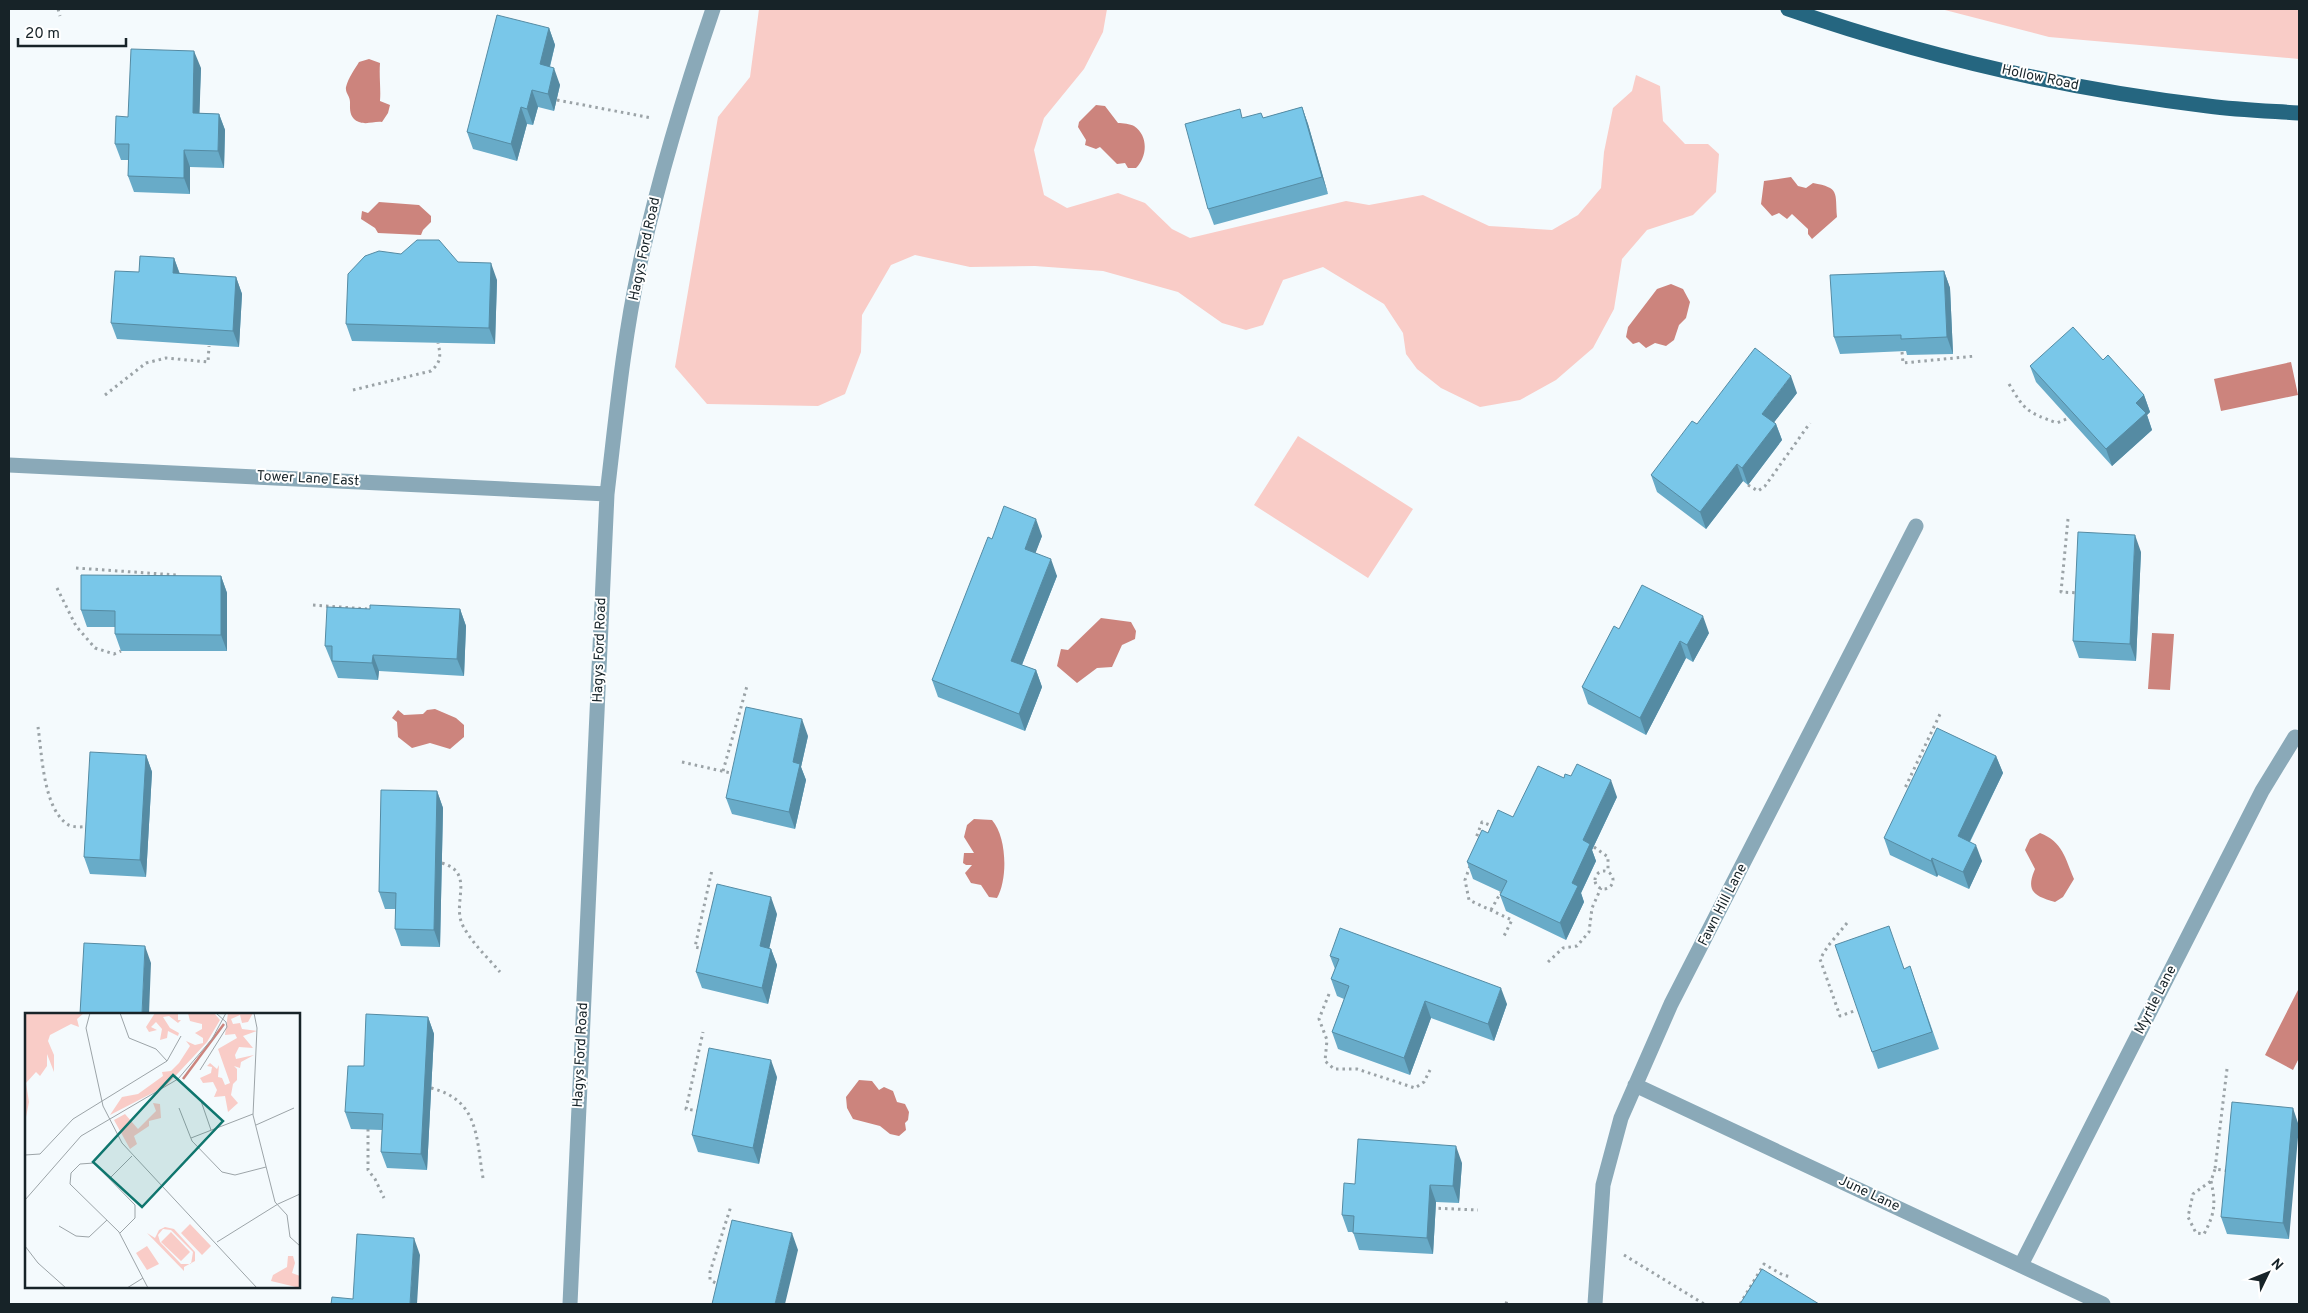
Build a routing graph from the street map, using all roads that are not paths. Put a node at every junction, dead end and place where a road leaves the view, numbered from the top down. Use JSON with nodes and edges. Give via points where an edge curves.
{"nodes":[{"id":1,"x":713,"y":9,"type":"edge"},
{"id":2,"x":1788,"y":9,"type":"edge"},
{"id":3,"x":2299,"y":113,"type":"edge"},
{"id":4,"x":9,"y":464,"type":"edge"},
{"id":5,"x":607,"y":494,"type":"junction"},
{"id":6,"x":1916,"y":526,"type":"dead end"},
{"id":7,"x":2295,"y":736,"type":"dead end"},
{"id":8,"x":1635,"y":1085,"type":"junction"},
{"id":9,"x":2021,"y":1265,"type":"junction"},
{"id":10,"x":570,"y":1304,"type":"edge"},
{"id":11,"x":1595,"y":1304,"type":"edge"},
{"id":12,"x":2103,"y":1304,"type":"edge"}],
"edges":[{"from":1,"to":5,"type":"street","name":"Hagys Ford Road","via":[[676,123],[638,270]]},
{"from":2,"to":3,"type":"main road","name":"Hollow Road","via":[[1848,30],[2032,78],[2117,94]]},
{"from":4,"to":5,"type":"street","name":"Tower Lane East"},
{"from":5,"to":10,"type":"street","name":"Hagys Ford Road"},
{"from":6,"to":8,"type":"street","name":"Fawn Hill Lane","via":[[1671,1004]]},
{"from":7,"to":9,"type":"street","name":"Myrtle Lane","via":[[2262,791]]},
{"from":8,"to":9,"type":"street","name":"June Lane"},
{"from":8,"to":11,"type":"street","name":"Fawn Hill Lane","via":[[1621,1118],[1603,1185]]},
{"from":9,"to":12,"type":"street","name":"June Lane"}]}
